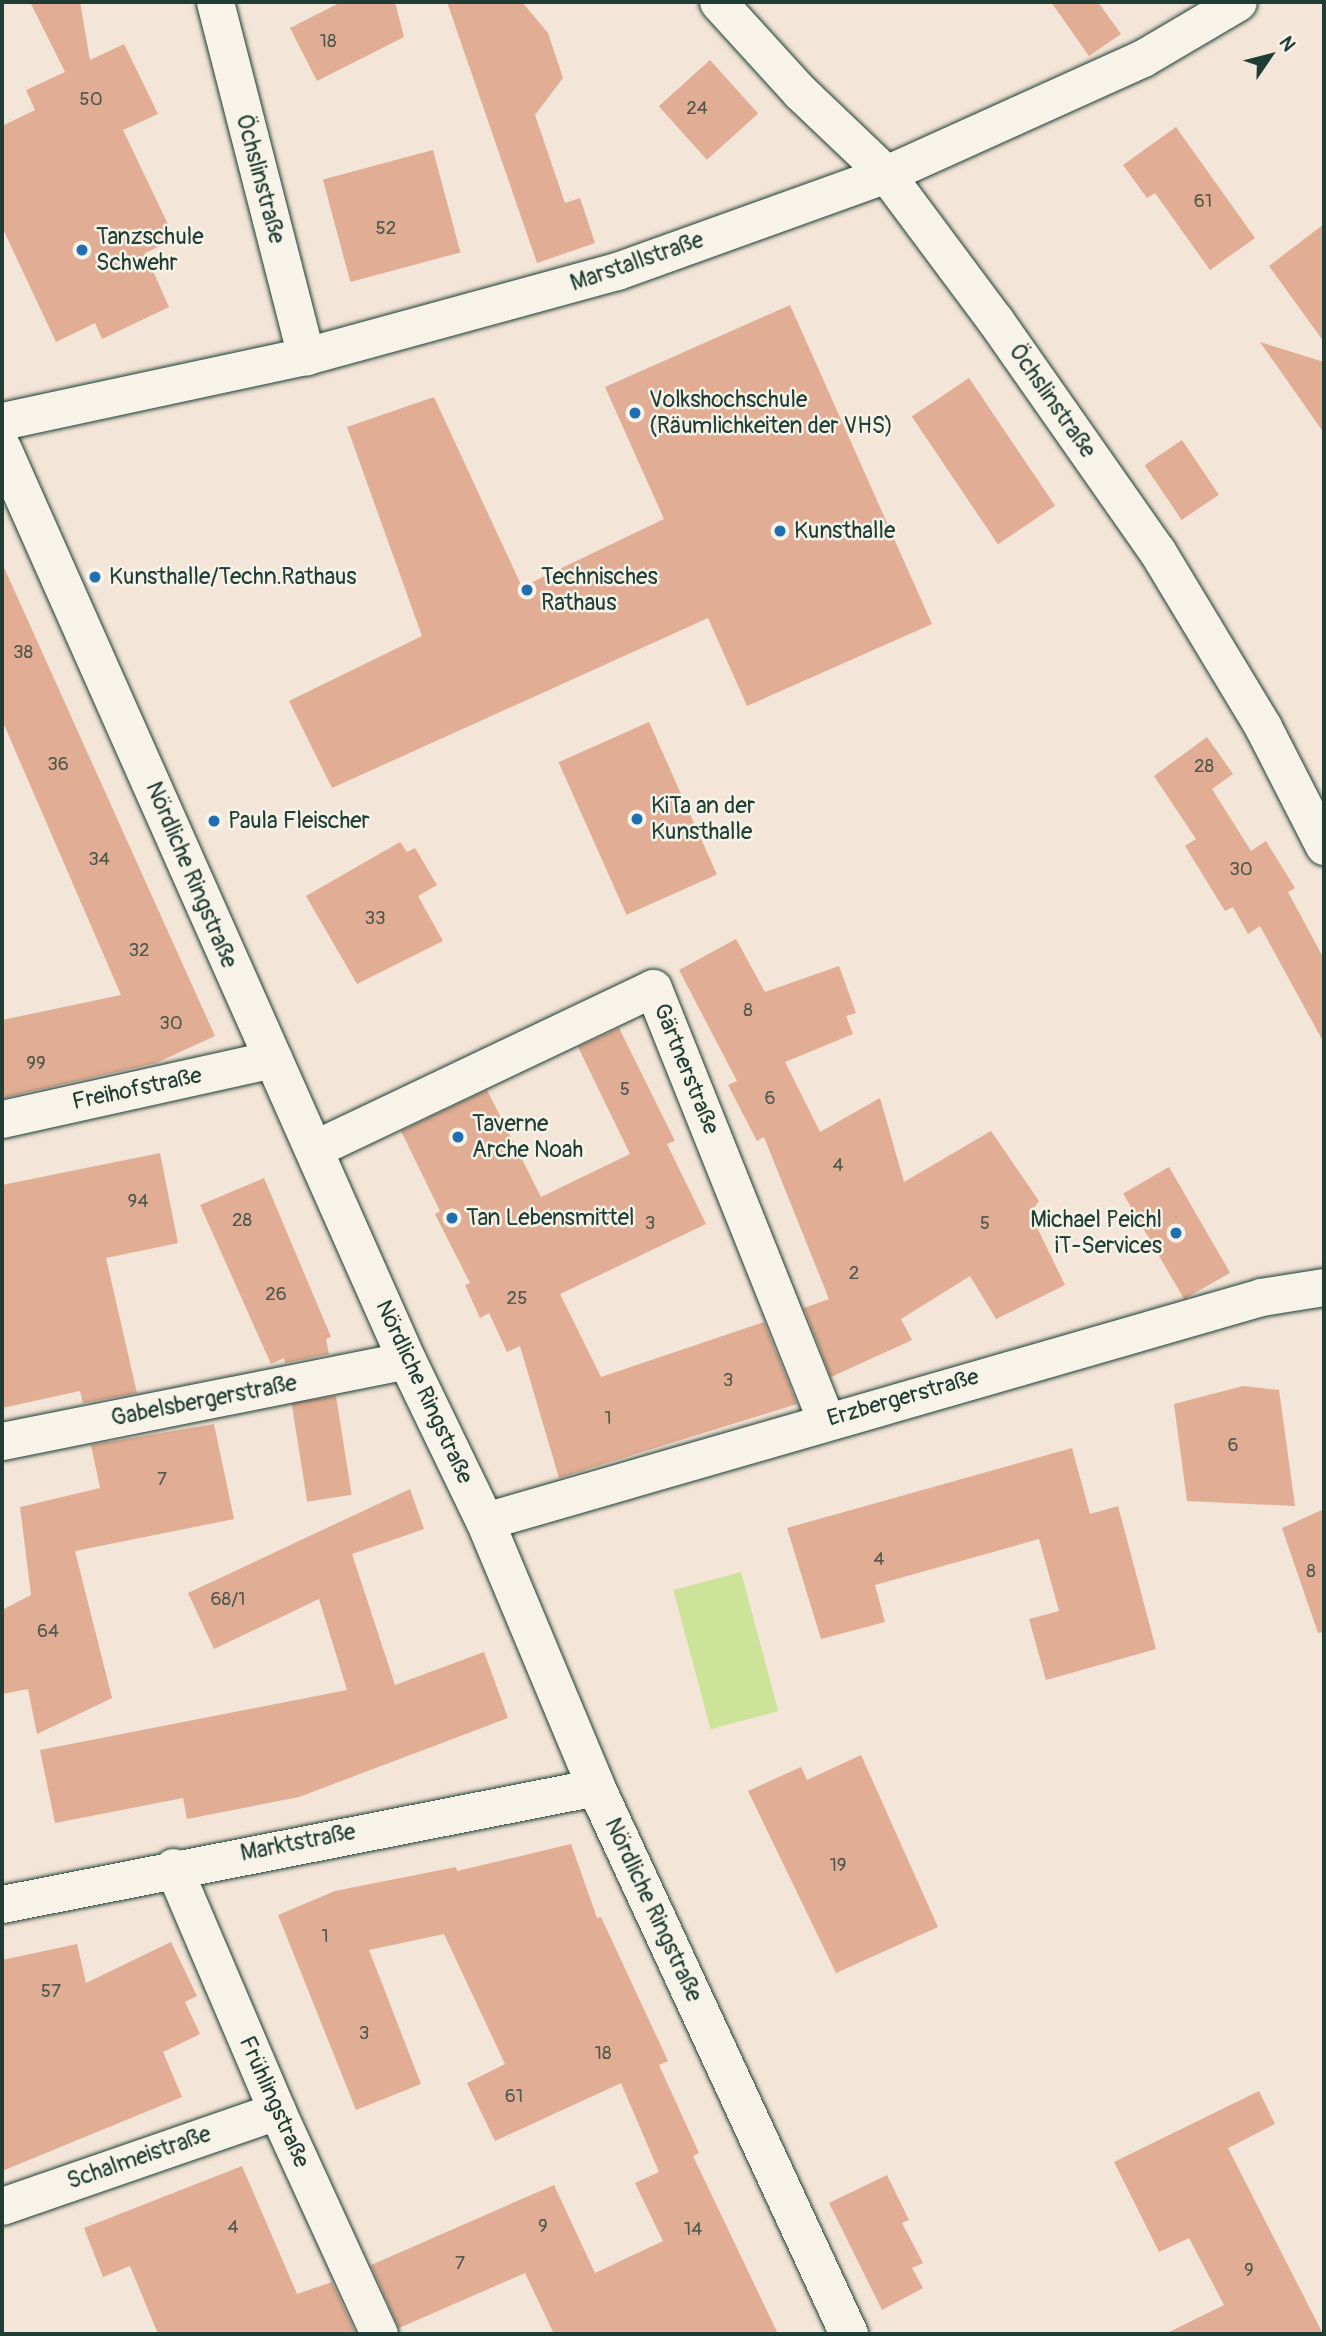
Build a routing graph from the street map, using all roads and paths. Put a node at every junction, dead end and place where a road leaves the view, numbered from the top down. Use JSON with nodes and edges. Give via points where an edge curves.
{"nodes":[{"id":1,"x":215,"y":2,"type":"edge"},
{"id":2,"x":718,"y":2,"type":"edge"},
{"id":3,"x":1238,"y":2,"type":"edge"},
{"id":4,"x":886,"y":174,"type":"junction"},
{"id":5,"x":306,"y":356,"type":"junction"},
{"id":6,"x":2,"y":422,"type":"edge"},
{"id":7,"x":2,"y":448,"type":"edge"},
{"id":8,"x":1324,"y":846,"type":"edge"},
{"id":9,"x":273,"y":1059,"type":"junction"},
{"id":10,"x":2,"y":1119,"type":"edge"},
{"id":11,"x":314,"y":1149,"type":"junction"},
{"id":12,"x":1324,"y":1287,"type":"edge"},
{"id":13,"x":407,"y":1360,"type":"junction"},
{"id":14,"x":826,"y":1420,"type":"junction"},
{"id":15,"x":2,"y":1441,"type":"edge"},
{"id":16,"x":485,"y":1521,"type":"junction"},
{"id":17,"x":596,"y":1787,"type":"junction"},
{"id":18,"x":173,"y":1867,"type":"junction"},
{"id":19,"x":2,"y":1903,"type":"edge"},
{"id":20,"x":277,"y":2111,"type":"junction"},
{"id":21,"x":2,"y":2206,"type":"edge"},
{"id":22,"x":379,"y":2334,"type":"edge"},
{"id":23,"x":849,"y":2334,"type":"edge"}],
"edges":[{"from":1,"to":5,"type":"street","name":"Öchslinstraße"},
{"from":2,"to":4,"type":"street","name":"Öchslinstraße","via":[[800,92]]},
{"from":3,"to":4,"type":"street","name":"Marstallstraße","via":[[1143,58]]},
{"from":4,"to":5,"type":"street","name":"Marstallstraße","via":[[617,271]]},
{"from":4,"to":8,"type":"street","name":"Öchslinstraße","via":[[1157,551],[1263,727]]},
{"from":5,"to":6,"type":"street","name":"Marstallstraße"},
{"from":7,"to":9,"type":"street","name":"Nördliche Ringstraße"},
{"from":9,"to":10,"type":"street","name":"Freihofstraße"},
{"from":9,"to":11,"type":"street","name":"Nördliche Ringstraße"},
{"from":11,"to":13,"type":"street","name":"Nördliche Ringstraße"},
{"from":11,"to":14,"type":"street","name":"Gärtnerstraße","via":[[653,988]]},
{"from":12,"to":14,"type":"street","name":"Erzbergerstraße","via":[[1261,1297]]},
{"from":13,"to":15,"type":"street","name":"Gabelsbergerstraße"},
{"from":13,"to":16,"type":"street","name":"Nördliche Ringstraße"},
{"from":14,"to":16,"type":"street","name":"Erzbergerstraße"},
{"from":16,"to":17,"type":"street","name":"Nördliche Ringstraße"},
{"from":17,"to":18,"type":"street","name":"Marktstraße"},
{"from":17,"to":23,"type":"street","name":"Nördliche Ringstraße"},
{"from":18,"to":19,"type":"street","name":"Marktstraße"},
{"from":18,"to":20,"type":"street","name":"Frühlingstraße"},
{"from":20,"to":21,"type":"street","name":"Schalmeistraße"},
{"from":20,"to":22,"type":"street","name":"Frühlingstraße"}]}
